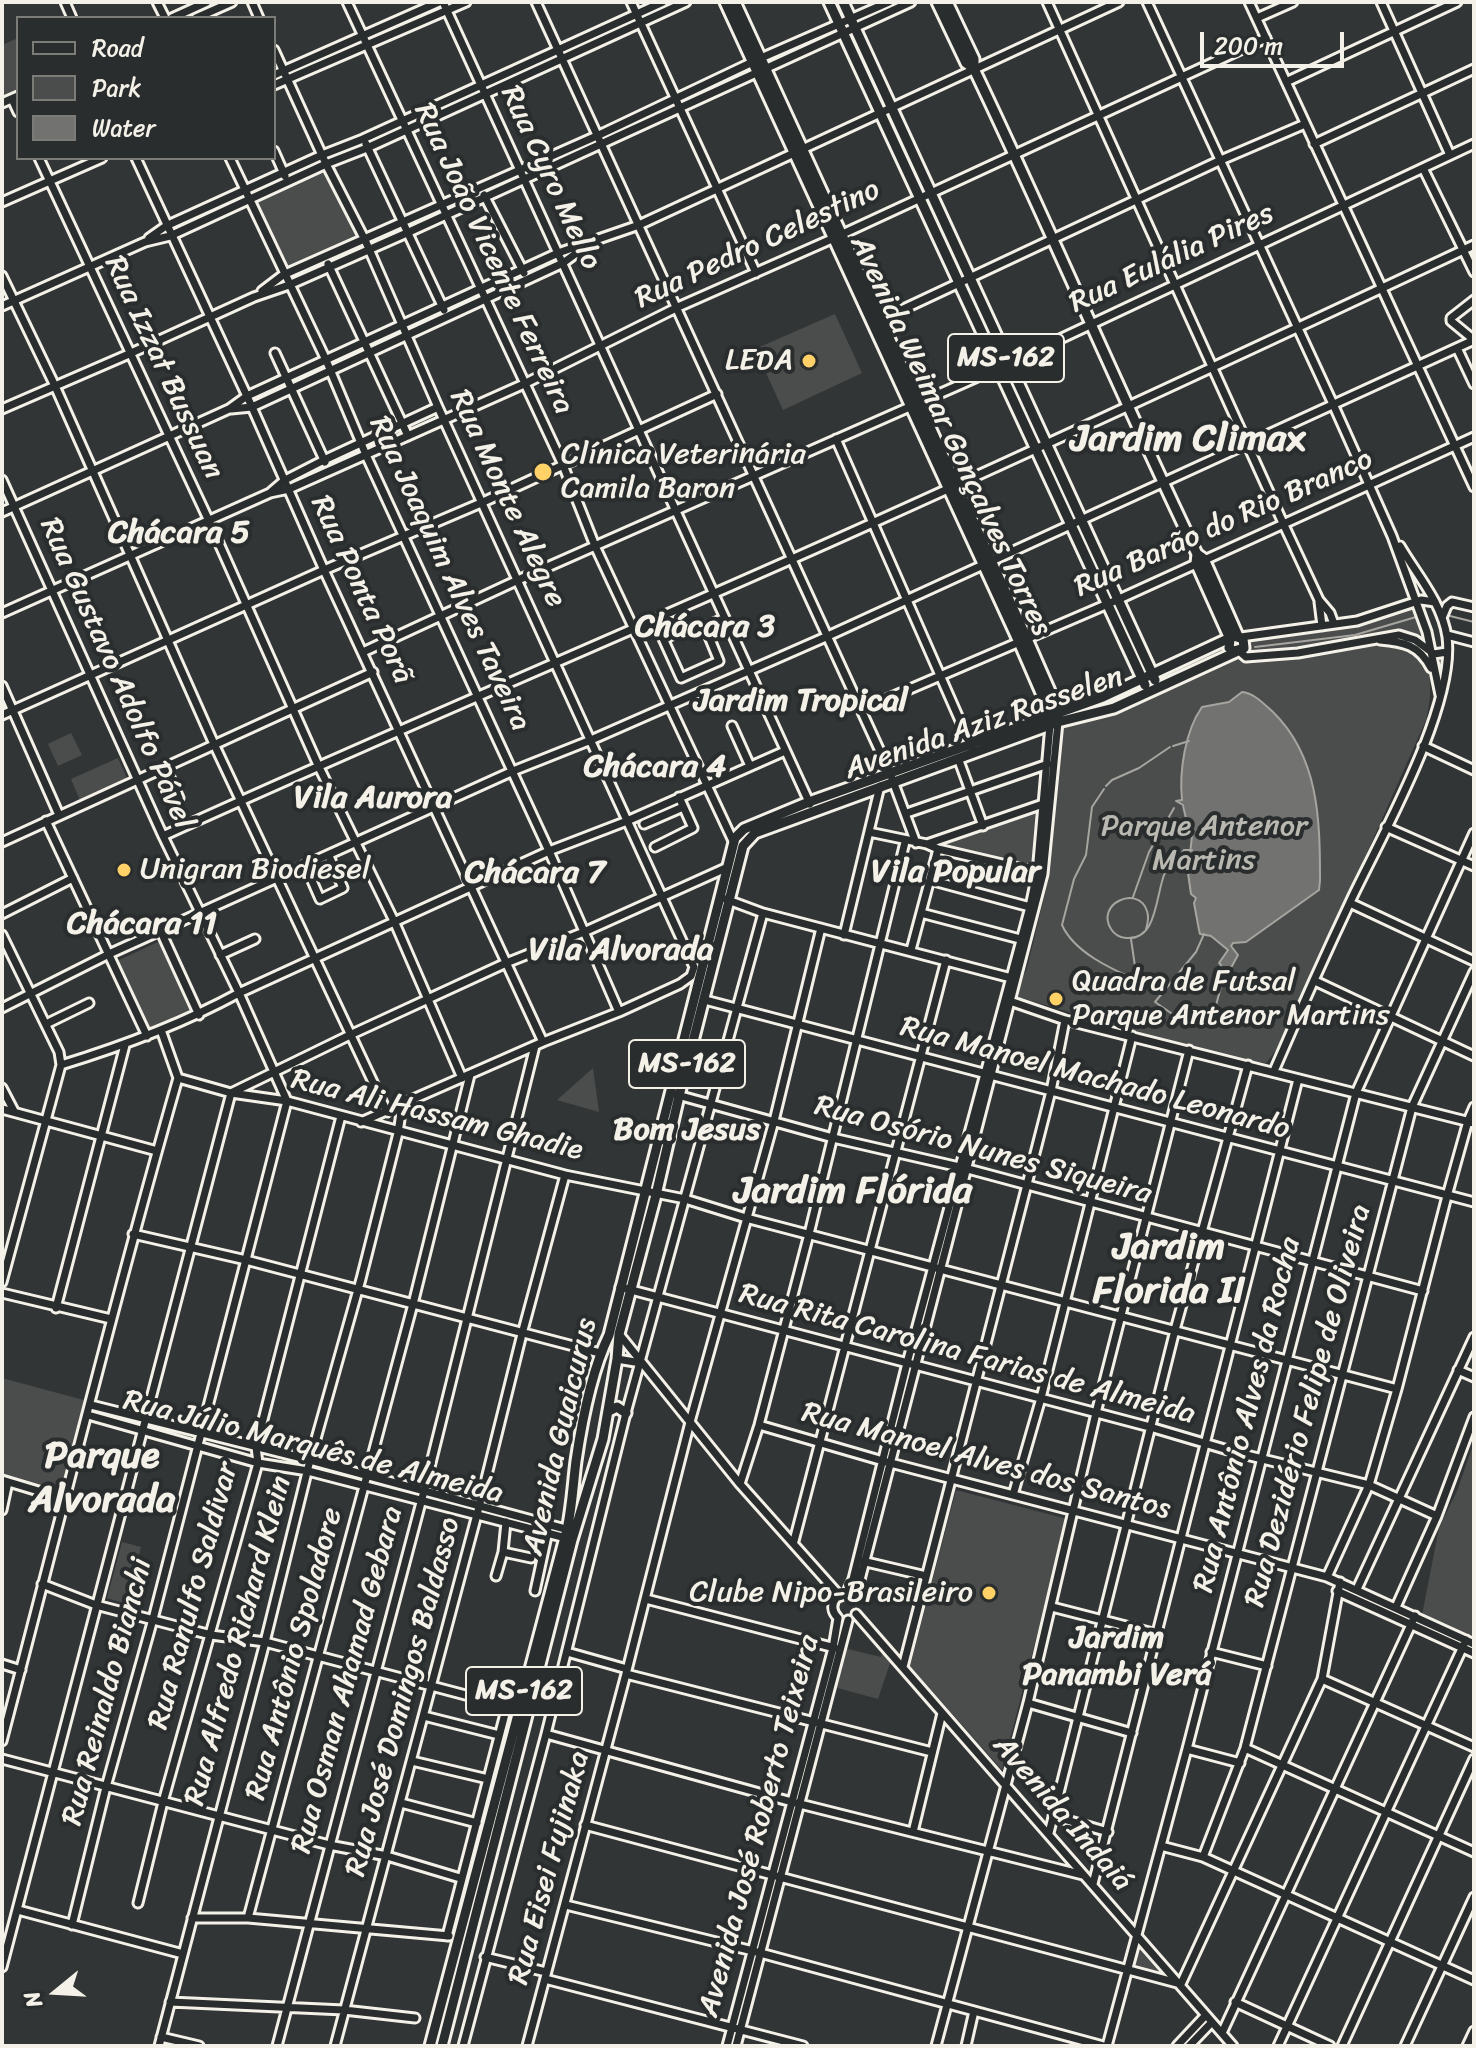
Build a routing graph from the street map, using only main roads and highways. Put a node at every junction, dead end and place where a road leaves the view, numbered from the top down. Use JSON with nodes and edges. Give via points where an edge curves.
{"nodes":[{"id":1,"x":725,"y":2,"type":"edge"},
{"id":2,"x":735,"y":2,"type":"edge"},
{"id":3,"x":829,"y":2,"type":"edge"},
{"id":4,"x":843,"y":2,"type":"edge"},
{"id":5,"x":937,"y":2,"type":"edge"},
{"id":6,"x":947,"y":2,"type":"edge"},
{"id":7,"x":760,"y":65,"type":"junction"},
{"id":8,"x":974,"y":69,"type":"junction"},
{"id":9,"x":1113,"y":602,"type":"junction"},
{"id":10,"x":1235,"y":638,"type":"junction"},
{"id":11,"x":1153,"y":675,"type":"junction"},
{"id":12,"x":1143,"y":679,"type":"junction"},
{"id":13,"x":1154,"y":689,"type":"junction"},
{"id":14,"x":1053,"y":719,"type":"junction"},
{"id":15,"x":973,"y":749,"type":"junction"},
{"id":16,"x":887,"y":779,"type":"junction"},
{"id":17,"x":811,"y":806,"type":"junction"},
{"id":18,"x":747,"y":839,"type":"joint"},
{"id":19,"x":735,"y":840,"type":"joint"},
{"id":20,"x":725,"y":898,"type":"junction"},
{"id":21,"x":675,"y":1095,"type":"junction"},
{"id":22,"x":625,"y":1289,"type":"junction"},
{"id":23,"x":596,"y":1352,"type":"junction"},
{"id":24,"x":617,"y":1359,"type":"junction"},
{"id":25,"x":609,"y":1411,"type":"junction"},
{"id":26,"x":626,"y":1413,"type":"road end"},
{"id":27,"x":581,"y":1436,"type":"junction"},
{"id":28,"x":603,"y":1439,"type":"junction"},
{"id":29,"x":569,"y":1535,"type":"junction"},
{"id":30,"x":430,"y":2046,"type":"edge"},
{"id":31,"x":442,"y":2046,"type":"edge"}],
"edges":[{"from":1,"to":7,"type":"main road","name":"Avenida Weimar Gonçalves Torres"},
{"from":2,"to":7,"type":"main road","name":"Avenida Weimar Gonçalves Torres"},
{"from":3,"to":9,"type":"main road","number":"MS-162","via":[[1069,524]]},
{"from":4,"to":9,"type":"main road","number":"MS-162","via":[[1081,519]]},
{"from":5,"to":8,"type":"main road","via":[[966,63]]},
{"from":6,"to":8,"type":"main road"},
{"from":7,"to":14,"type":"main road","name":"Avenida Weimar Gonçalves Torres","via":[[1023,640]]},
{"from":8,"to":10,"type":"main road"},
{"from":9,"to":11,"type":"main road","number":"MS-162"},
{"from":9,"to":12,"type":"main road","number":"MS-162"},
{"from":10,"to":11,"type":"main road","name":"Avenida Aziz Rasselen"},
{"from":10,"to":13,"type":"main road","name":"Avenida Aziz Rasselen","via":[[1229,648],[1238,652]]},
{"from":11,"to":12,"type":"main road","name":"Avenida Aziz Rasselen","number":"MS-162"},
{"from":11,"to":13,"type":"main road","number":"MS-162"},
{"from":12,"to":13,"type":"main road","number":"MS-162"},
{"from":12,"to":14,"type":"main road","name":"Avenida Aziz Rasselen","number":"MS-162"},
{"from":13,"to":14,"type":"main road","name":"Avenida Aziz Rasselen","number":"MS-162","via":[[1114,708]]},
{"from":14,"to":15,"type":"main road","name":"Avenida Aziz Rasselen","number":"MS-162"},
{"from":15,"to":16,"type":"main road","name":"Avenida Aziz Rasselen","number":"MS-162"},
{"from":15,"to":16,"type":"main road","name":"Avenida Aziz Rasselen","number":"MS-162"},
{"from":16,"to":17,"type":"main road","name":"Avenida Aziz Rasselen","number":"MS-162"},
{"from":17,"to":18,"type":"main road","name":"Avenida Aziz Rasselen","number":"MS-162"},
{"from":17,"to":19,"type":"main road","name":"Avenida Aziz Rasselen","number":"MS-162","via":[[744,829]]},
{"from":18,"to":20,"type":"main road","name":"Avenida Guaicurus","number":"MS-162"},
{"from":19,"to":20,"type":"main road","name":"Avenida Guaicurus","number":"MS-162"},
{"from":20,"to":21,"type":"main road","name":"Avenida Guaicurus","number":"MS-162"},
{"from":21,"to":22,"type":"main road","name":"Avenida Guaicurus","number":"MS-162","via":[[645,1192]]},
{"from":21,"to":22,"type":"main road","name":"Avenida Guaicurus","number":"MS-162","via":[[656,1195]]},
{"from":22,"to":23,"type":"main road","name":"Avenida Guaicurus","number":"MS-162","via":[[609,1335]]},
{"from":22,"to":24,"type":"main road","name":"Avenida Guaicurus","number":"MS-162"},
{"from":23,"to":24,"type":"main road"},
{"from":23,"to":27,"type":"main road","name":"Avenida Guaicurus","number":"MS-162"},
{"from":24,"to":25,"type":"main road","name":"Avenida Guaicurus","number":"MS-162"},
{"from":25,"to":26,"type":"main road","via":[[617,1407]]},
{"from":25,"to":28,"type":"main road","name":"Avenida Guaicurus","number":"MS-162"},
{"from":27,"to":28,"type":"main road","via":[[589,1452]]},
{"from":27,"to":29,"type":"main road","name":"Avenida Guaicurus","number":"MS-162"},
{"from":28,"to":29,"type":"main road","name":"Avenida Guaicurus","number":"MS-162"},
{"from":29,"to":30,"type":"main road","name":"Avenida Guaicurus","number":"MS-162"},
{"from":29,"to":31,"type":"main road","name":"Avenida Guaicurus","number":"MS-162"}]}
